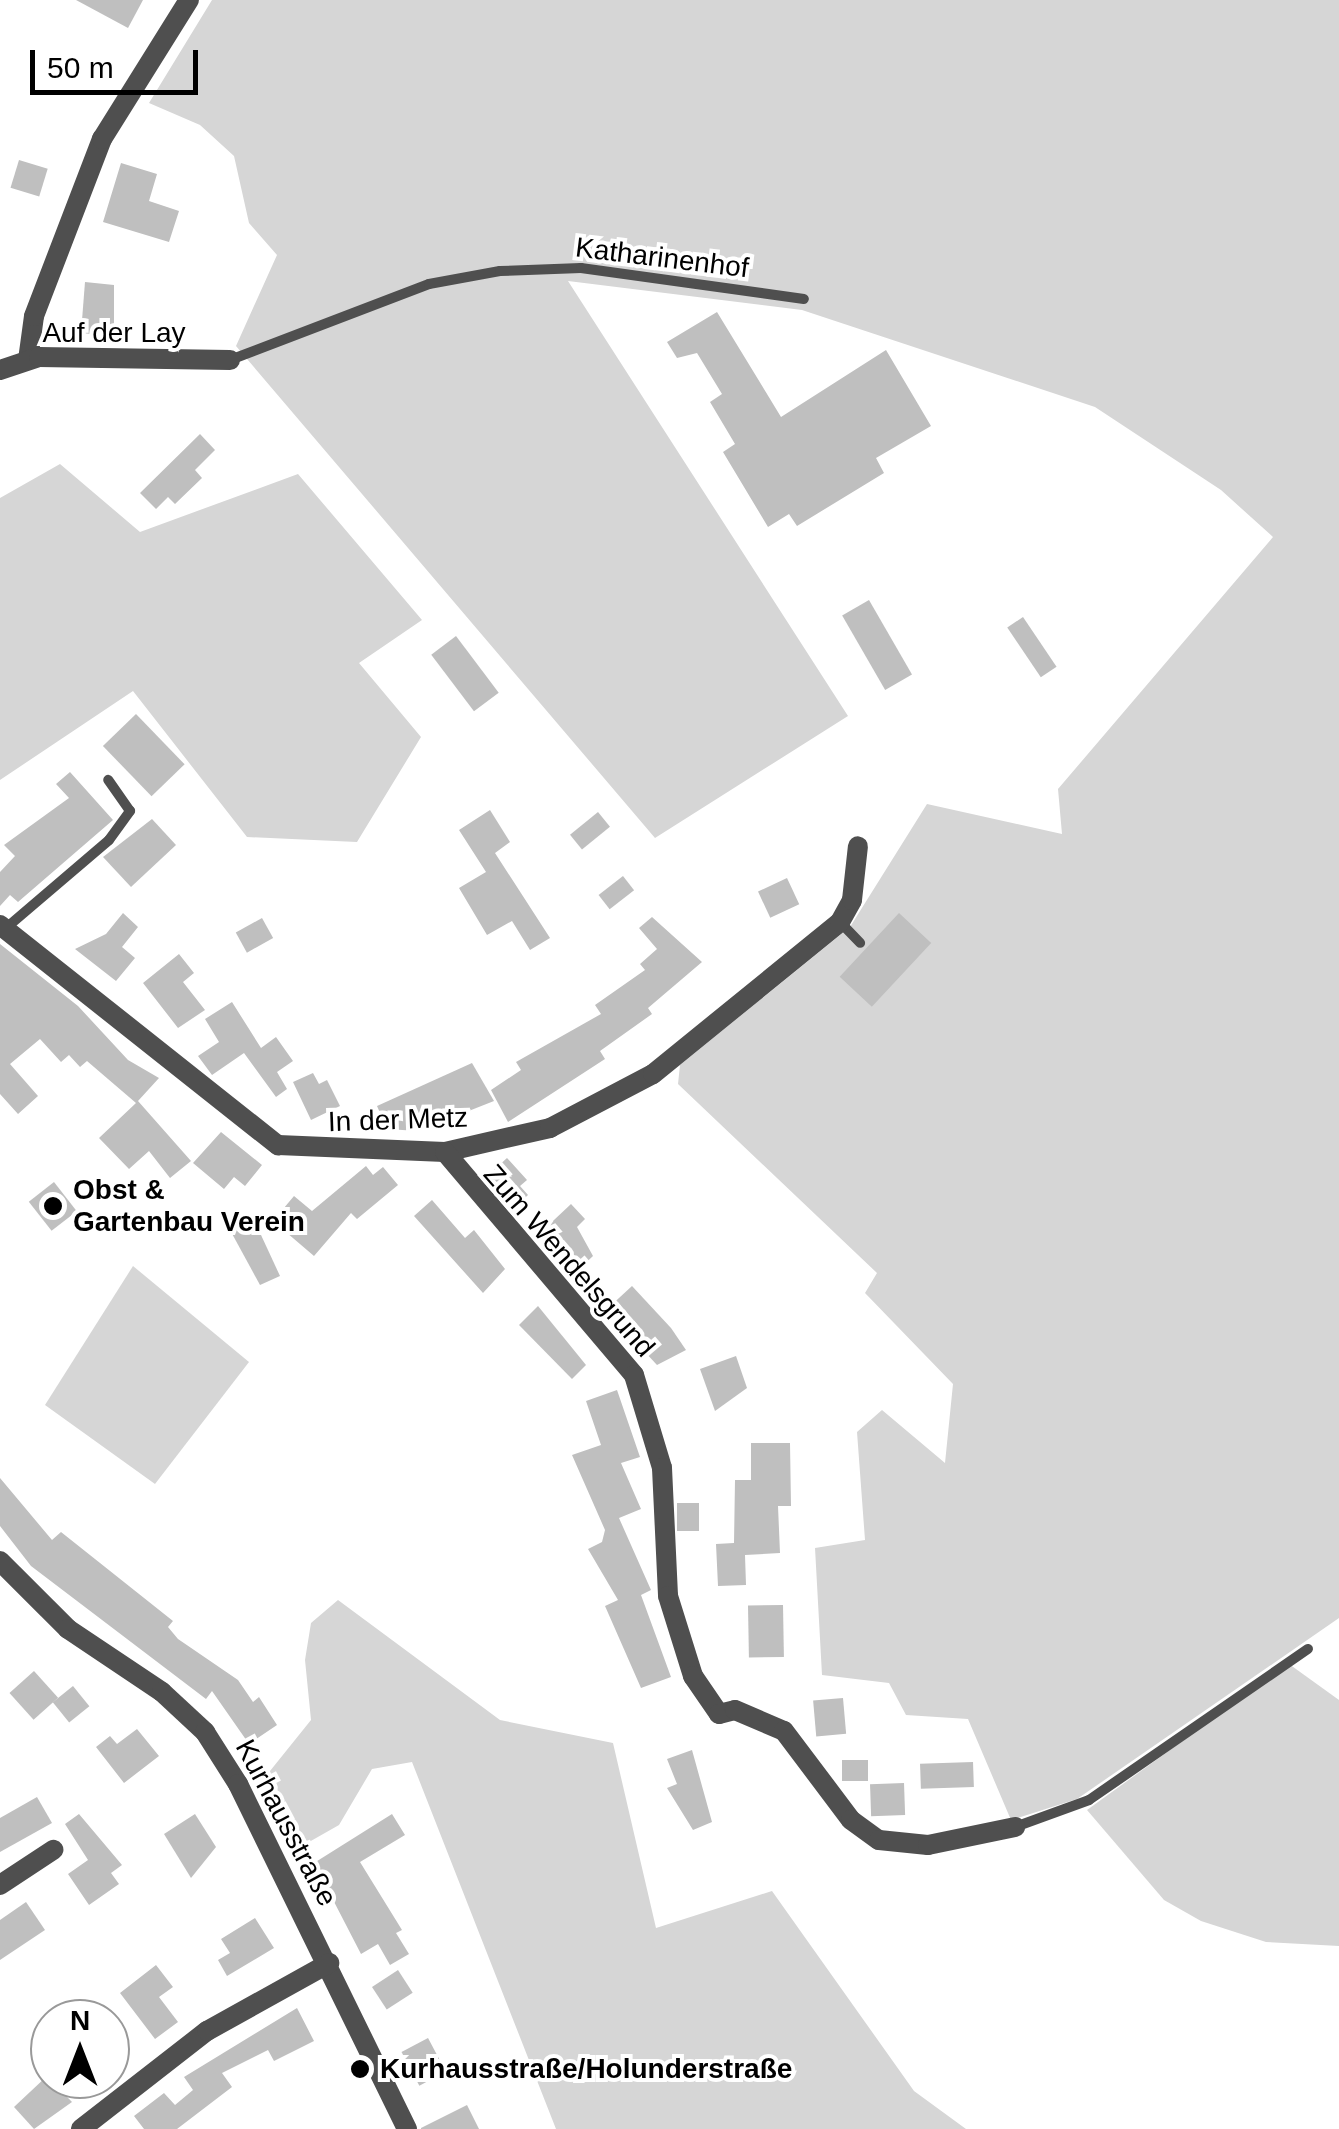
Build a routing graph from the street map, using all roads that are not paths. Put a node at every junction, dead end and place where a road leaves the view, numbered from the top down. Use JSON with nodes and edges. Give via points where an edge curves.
{"nodes":[{"id":1,"x":189,"y":0,"type":"edge"},
{"id":2,"x":804,"y":299,"type":"dead end"},
{"id":3,"x":28,"y":360,"type":"junction"},
{"id":4,"x":230,"y":360,"type":"joint"},
{"id":5,"x":0,"y":370,"type":"edge"},
{"id":6,"x":108,"y":780,"type":"dead end"},
{"id":7,"x":858,"y":846,"type":"dead end"},
{"id":8,"x":840,"y":922,"type":"junction"},
{"id":9,"x":2,"y":927,"type":"edge"},
{"id":10,"x":860,"y":943,"type":"dead end"},
{"id":11,"x":445,"y":1152,"type":"junction"},
{"id":12,"x":0,"y":1561,"type":"edge"},
{"id":13,"x":1308,"y":1649,"type":"dead end"},
{"id":14,"x":1016,"y":1828,"type":"joint"},
{"id":15,"x":52,"y":1850,"type":"dead end"},
{"id":16,"x":0,"y":1884,"type":"edge"},
{"id":17,"x":328,"y":1963,"type":"junction"},
{"id":18,"x":82,"y":2129,"type":"edge"},
{"id":19,"x":407,"y":2129,"type":"edge"}],
"edges":[{"from":1,"to":3,"type":"street","via":[[102,139],[34,316]]},
{"from":2,"to":4,"type":"lane","name":"Katharinenhof","via":[[581,268],[500,271],[429,284]]},
{"from":3,"to":4,"type":"street","name":"Auf der Lay"},
{"from":3,"to":5,"type":"street","name":"Auf der Lay"},
{"from":6,"to":9,"type":"lane","name":"In der Metz","via":[[130,811],[110,840]]},
{"from":7,"to":8,"type":"street","via":[[852,900]]},
{"from":8,"to":10,"type":"lane"},
{"from":8,"to":11,"type":"street","name":"In der Metz","via":[[628,1091],[550,1128]]},
{"from":9,"to":11,"type":"street","name":"In der Metz","via":[[278,1145]]},
{"from":11,"to":14,"type":"street","name":"Zum Wendelsgrund","via":[[634,1375],[662,1468],[668,1596],[693,1676],[719,1714],[735,1710],[784,1731],[852,1820],[880,1840],[928,1845]]},
{"from":12,"to":17,"type":"street","name":"Kurhausstraße","via":[[68,1628],[204,1732]]},
{"from":13,"to":14,"type":"lane","name":"Zum Wendelsgrund","via":[[1098,1794]]},
{"from":15,"to":16,"type":"street"},
{"from":17,"to":18,"type":"street","via":[[207,2031]]},
{"from":17,"to":19,"type":"street","name":"Kurhausstraße"}]}
